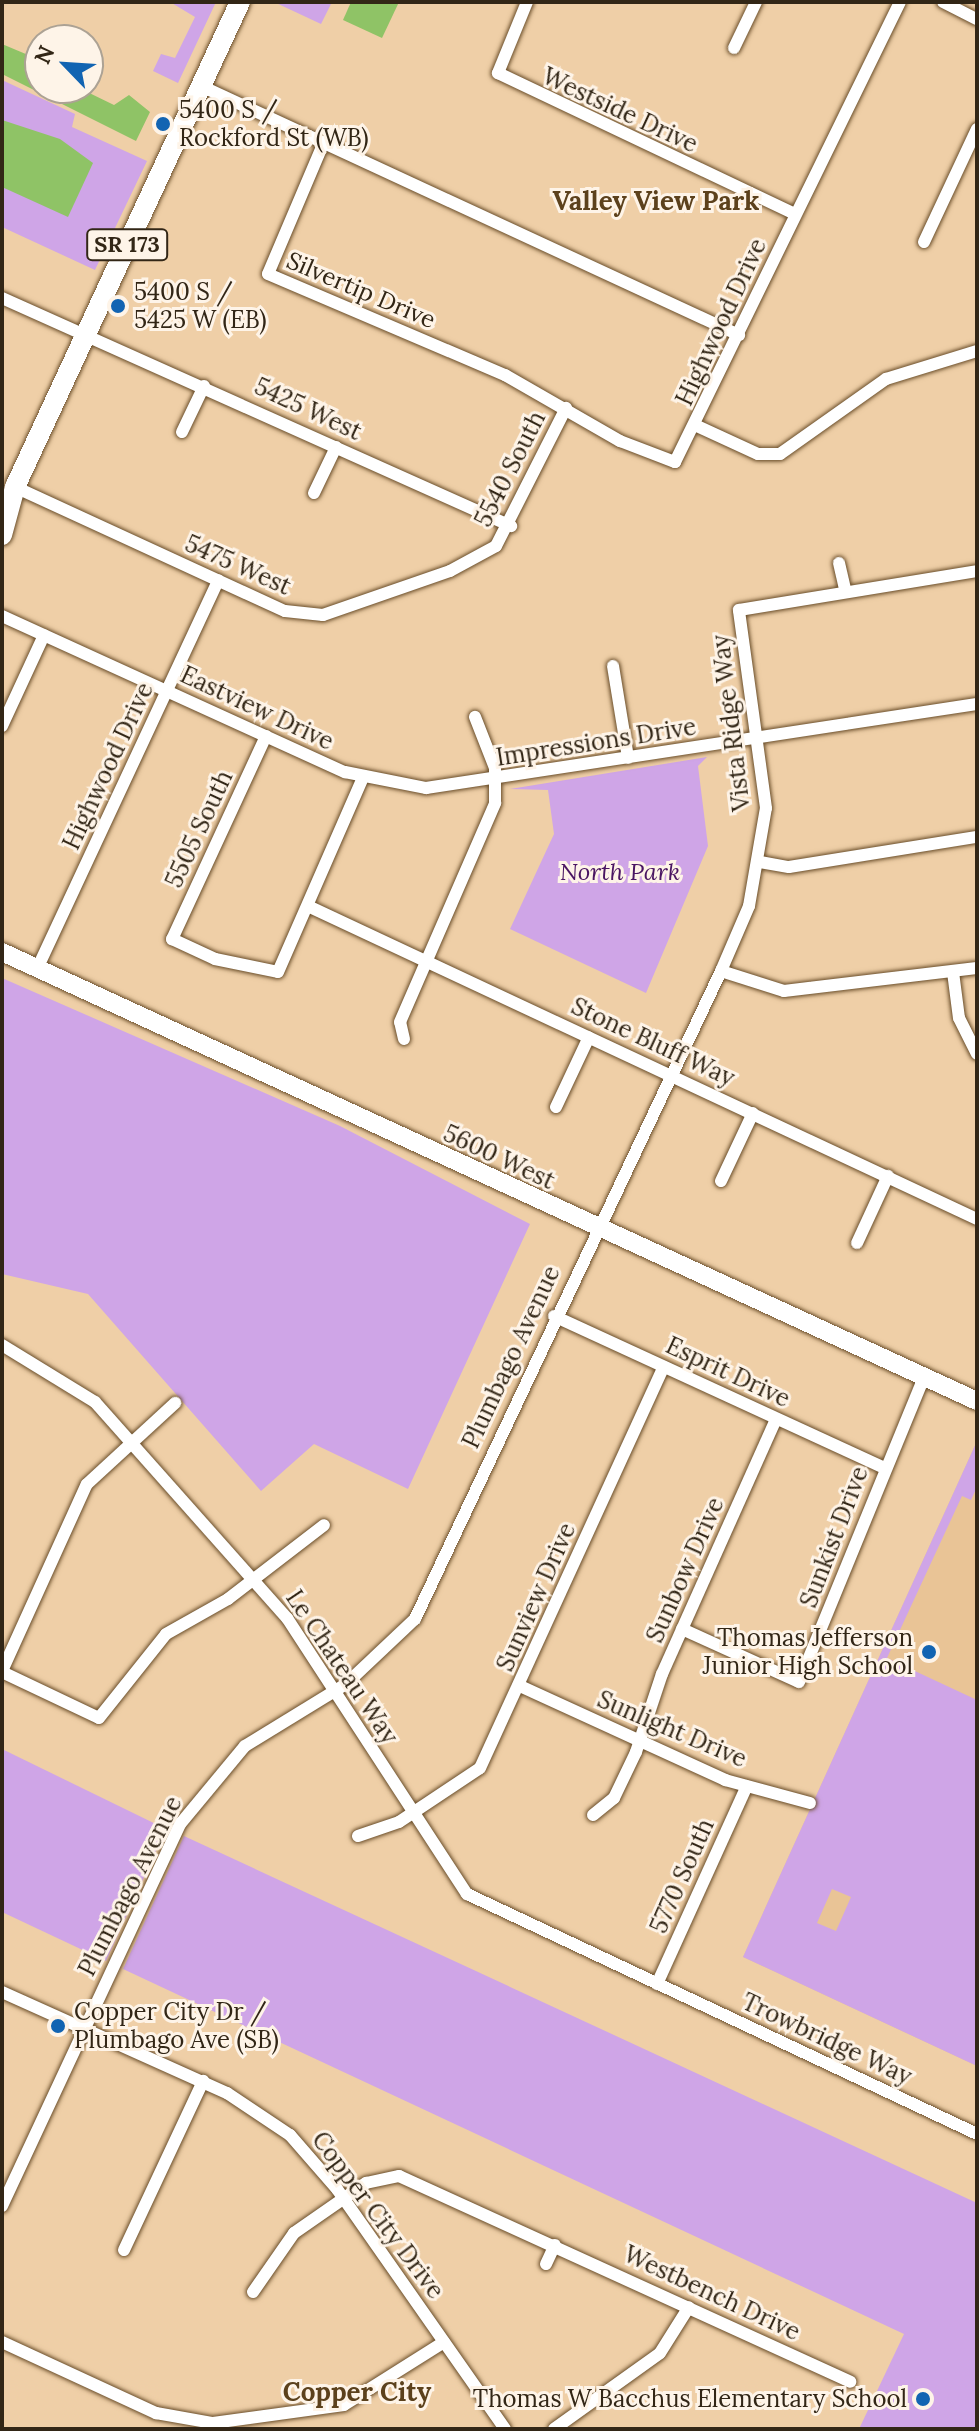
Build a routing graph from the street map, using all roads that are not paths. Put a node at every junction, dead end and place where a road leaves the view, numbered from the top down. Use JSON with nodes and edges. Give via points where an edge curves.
{"nodes":[{"id":1,"x":240,"y":2,"type":"edge"},
{"id":2,"x":527,"y":2,"type":"edge"},
{"id":3,"x":756,"y":2,"type":"edge"},
{"id":4,"x":900,"y":2,"type":"edge"},
{"id":5,"x":943,"y":2,"type":"edge"},
{"id":6,"x":977,"y":19,"type":"edge"},
{"id":7,"x":734,"y":48,"type":"dead end"},
{"id":8,"x":201,"y":86,"type":"junction"},
{"id":9,"x":977,"y":129,"type":"edge"},
{"id":10,"x":324,"y":142,"type":"junction"},
{"id":11,"x":795,"y":214,"type":"junction"},
{"id":12,"x":924,"y":242,"type":"dead end"},
{"id":13,"x":2,"y":298,"type":"edge"},
{"id":14,"x":85,"y":335,"type":"junction"},
{"id":15,"x":739,"y":335,"type":"junction"},
{"id":16,"x":977,"y":351,"type":"edge"},
{"id":17,"x":204,"y":386,"type":"junction"},
{"id":18,"x":566,"y":408,"type":"junction"},
{"id":19,"x":697,"y":426,"type":"junction"},
{"id":20,"x":182,"y":432,"type":"dead end"},
{"id":21,"x":336,"y":447,"type":"junction"},
{"id":22,"x":8,"y":492,"type":"edge"},
{"id":23,"x":314,"y":493,"type":"dead end"},
{"id":24,"x":2,"y":514,"type":"edge"},
{"id":25,"x":511,"y":526,"type":"junction"},
{"id":26,"x":2,"y":535,"type":"edge"},
{"id":27,"x":839,"y":563,"type":"dead end"},
{"id":28,"x":450,"y":571,"type":"joint"},
{"id":29,"x":977,"y":571,"type":"edge"},
{"id":30,"x":218,"y":580,"type":"junction"},
{"id":31,"x":845,"y":590,"type":"junction"},
{"id":32,"x":2,"y":616,"type":"edge"},
{"id":33,"x":44,"y":635,"type":"junction"},
{"id":34,"x":613,"y":666,"type":"dead end"},
{"id":35,"x":167,"y":692,"type":"junction"},
{"id":36,"x":977,"y":704,"type":"edge"},
{"id":37,"x":475,"y":717,"type":"dead end"},
{"id":38,"x":2,"y":726,"type":"edge"},
{"id":39,"x":266,"y":736,"type":"junction"},
{"id":40,"x":760,"y":740,"type":"junction"},
{"id":41,"x":628,"y":758,"type":"junction"},
{"id":42,"x":363,"y":777,"type":"junction"},
{"id":43,"x":495,"y":781,"type":"junction"},
{"id":44,"x":977,"y":837,"type":"edge"},
{"id":45,"x":760,"y":862,"type":"junction"},
{"id":46,"x":310,"y":907,"type":"junction"},
{"id":47,"x":2,"y":952,"type":"edge"},
{"id":48,"x":427,"y":961,"type":"junction"},
{"id":49,"x":977,"y":968,"type":"edge"},
{"id":50,"x":37,"y":969,"type":"junction"},
{"id":51,"x":721,"y":971,"type":"junction"},
{"id":52,"x":953,"y":972,"type":"junction"},
{"id":53,"x":589,"y":1037,"type":"junction"},
{"id":54,"x":404,"y":1039,"type":"dead end"},
{"id":55,"x":977,"y":1054,"type":"edge"},
{"id":56,"x":671,"y":1075,"type":"junction"},
{"id":57,"x":556,"y":1107,"type":"dead end"},
{"id":58,"x":753,"y":1113,"type":"junction"},
{"id":59,"x":888,"y":1176,"type":"junction"},
{"id":60,"x":721,"y":1181,"type":"dead end"},
{"id":61,"x":977,"y":1219,"type":"edge"},
{"id":62,"x":596,"y":1228,"type":"junction"},
{"id":63,"x":857,"y":1243,"type":"dead end"},
{"id":64,"x":554,"y":1316,"type":"junction"},
{"id":65,"x":2,"y":1345,"type":"edge"},
{"id":66,"x":664,"y":1367,"type":"junction"},
{"id":67,"x":924,"y":1377,"type":"junction"},
{"id":68,"x":977,"y":1401,"type":"edge"},
{"id":69,"x":175,"y":1403,"type":"dead end"},
{"id":70,"x":776,"y":1419,"type":"junction"},
{"id":71,"x":132,"y":1442,"type":"junction"},
{"id":72,"x":883,"y":1467,"type":"junction"},
{"id":73,"x":324,"y":1525,"type":"dead end"},
{"id":74,"x":253,"y":1579,"type":"junction"},
{"id":75,"x":682,"y":1629,"type":"junction"},
{"id":76,"x":2,"y":1671,"type":"edge"},
{"id":77,"x":520,"y":1686,"type":"junction"},
{"id":78,"x":335,"y":1691,"type":"junction"},
{"id":79,"x":640,"y":1741,"type":"junction"},
{"id":80,"x":747,"y":1786,"type":"junction"},
{"id":81,"x":810,"y":1803,"type":"dead end"},
{"id":82,"x":412,"y":1815,"type":"junction"},
{"id":83,"x":593,"y":1815,"type":"dead end"},
{"id":84,"x":358,"y":1836,"type":"dead end"},
{"id":85,"x":657,"y":1984,"type":"junction"},
{"id":86,"x":2,"y":1992,"type":"edge"},
{"id":87,"x":85,"y":2027,"type":"junction"},
{"id":88,"x":203,"y":2081,"type":"junction"},
{"id":89,"x":977,"y":2134,"type":"edge"},
{"id":90,"x":343,"y":2198,"type":"junction"},
{"id":91,"x":2,"y":2206,"type":"edge"},
{"id":92,"x":555,"y":2245,"type":"junction"},
{"id":93,"x":124,"y":2250,"type":"dead end"},
{"id":94,"x":546,"y":2264,"type":"dead end"},
{"id":95,"x":253,"y":2292,"type":"dead end"},
{"id":96,"x":689,"y":2307,"type":"junction"},
{"id":97,"x":2,"y":2342,"type":"edge"},
{"id":98,"x":444,"y":2342,"type":"junction"},
{"id":99,"x":850,"y":2382,"type":"dead end"},
{"id":100,"x":505,"y":2429,"type":"edge"},
{"id":101,"x":554,"y":2429,"type":"edge"}],
"edges":[{"from":1,"to":8,"type":"main road","number":"SR 173"},
{"from":2,"to":11,"type":"street","name":"Westside Drive","via":[[498,73]]},
{"from":3,"to":7,"type":"street"},
{"from":4,"to":11,"type":"street","name":"Highwood Drive"},
{"from":5,"to":6,"type":"street"},
{"from":8,"to":10,"type":"street"},
{"from":8,"to":14,"type":"main road","number":"SR 173"},
{"from":9,"to":12,"type":"street"},
{"from":10,"to":15,"type":"street"},
{"from":10,"to":18,"type":"street","name":"Silvertip Drive","via":[[268,274]]},
{"from":11,"to":15,"type":"street","name":"Highwood Drive"},
{"from":13,"to":14,"type":"street","name":"5425 West"},
{"from":14,"to":17,"type":"street","name":"5425 West"},
{"from":14,"to":22,"type":"main road","number":"SR 173"},
{"from":15,"to":19,"type":"street","name":"Highwood Drive"},
{"from":16,"to":19,"type":"street","via":[[886,379],[780,454],[758,454]]},
{"from":17,"to":20,"type":"street"},
{"from":17,"to":21,"type":"street","name":"5425 West"},
{"from":18,"to":19,"type":"street","name":"Highwood Drive","via":[[675,462]]},
{"from":18,"to":25,"type":"street","name":"5540 South"},
{"from":21,"to":23,"type":"street"},
{"from":21,"to":25,"type":"street","name":"5425 West"},
{"from":22,"to":24,"type":"main road"},
{"from":22,"to":26,"type":"main road","number":"SR 173"},
{"from":22,"to":30,"type":"street","name":"5475 West"},
{"from":25,"to":28,"type":"street","name":"5540 South","via":[[481,558]]},
{"from":27,"to":31,"type":"street"},
{"from":28,"to":30,"type":"street","name":"5475 West","via":[[309,617]]},
{"from":29,"to":31,"type":"street","name":"Vista Ridge Way"},
{"from":30,"to":35,"type":"street","name":"Highwood Drive"},
{"from":31,"to":40,"type":"street","name":"Vista Ridge Way","via":[[739,610]]},
{"from":32,"to":33,"type":"street","name":"Eastview Drive"},
{"from":33,"to":35,"type":"street","name":"Eastview Drive"},
{"from":33,"to":38,"type":"street"},
{"from":34,"to":41,"type":"street"},
{"from":35,"to":39,"type":"street","name":"Eastview Drive"},
{"from":35,"to":50,"type":"street","name":"Highwood Drive"},
{"from":36,"to":40,"type":"street","name":"Impressions Drive"},
{"from":37,"to":43,"type":"street"},
{"from":39,"to":42,"type":"street","name":"Eastview Drive"},
{"from":39,"to":46,"type":"street","name":"5505 South","via":[[172,939],[215,959],[278,972]]},
{"from":40,"to":41,"type":"street","name":"Impressions Drive"},
{"from":40,"to":45,"type":"street","name":"Vista Ridge Way","via":[[766,808]]},
{"from":41,"to":43,"type":"street","name":"Impressions Drive"},
{"from":42,"to":43,"type":"street","name":"Impressions Drive","via":[[426,788]]},
{"from":42,"to":46,"type":"street"},
{"from":43,"to":48,"type":"street","via":[[489,827]]},
{"from":44,"to":45,"type":"street","via":[[789,867]]},
{"from":45,"to":51,"type":"street","name":"Vista Ridge Way"},
{"from":46,"to":48,"type":"street","name":"Stone Bluff Way"},
{"from":47,"to":50,"type":"main road","name":"5600 West"},
{"from":48,"to":53,"type":"street","name":"Stone Bluff Way"},
{"from":48,"to":54,"type":"street","via":[[400,1022]]},
{"from":49,"to":52,"type":"street"},
{"from":50,"to":62,"type":"main road","name":"5600 West"},
{"from":51,"to":52,"type":"street","via":[[784,991]]},
{"from":51,"to":56,"type":"street","name":"Vista Ridge Way"},
{"from":52,"to":55,"type":"street","via":[[959,1018]]},
{"from":53,"to":56,"type":"street","name":"Stone Bluff Way"},
{"from":53,"to":57,"type":"street"},
{"from":56,"to":58,"type":"street","name":"Stone Bluff Way"},
{"from":56,"to":62,"type":"street","name":"Vista Ridge Way"},
{"from":58,"to":59,"type":"street","name":"Stone Bluff Way"},
{"from":58,"to":60,"type":"street"},
{"from":59,"to":61,"type":"street","name":"Stone Bluff Way"},
{"from":59,"to":63,"type":"street"},
{"from":62,"to":64,"type":"street","name":"Plumbago Avenue"},
{"from":62,"to":67,"type":"main road","name":"5600 West"},
{"from":64,"to":66,"type":"street","name":"Esprit Drive"},
{"from":64,"to":78,"type":"street","name":"Plumbago Avenue","via":[[415,1619],[383,1656]]},
{"from":65,"to":71,"type":"street","name":"Le Chateau Way","via":[[71,1383]]},
{"from":66,"to":70,"type":"street","name":"Esprit Drive"},
{"from":66,"to":77,"type":"street","name":"Sunview Drive"},
{"from":67,"to":68,"type":"main road","name":"5600 West"},
{"from":67,"to":72,"type":"street","name":"Sunkist Drive"},
{"from":69,"to":71,"type":"street"},
{"from":70,"to":72,"type":"street","name":"Esprit Drive"},
{"from":70,"to":75,"type":"street","name":"Sunbow Drive"},
{"from":71,"to":74,"type":"street","name":"Le Chateau Way"},
{"from":71,"to":76,"type":"street","via":[[76,1501]]},
{"from":72,"to":75,"type":"street","name":"Sunkist Drive","via":[[858,1550],[799,1682]]},
{"from":73,"to":74,"type":"street"},
{"from":74,"to":76,"type":"street","via":[[166,1634],[99,1718]]},
{"from":74,"to":78,"type":"street","name":"Le Chateau Way"},
{"from":75,"to":79,"type":"street","name":"Sunbow Drive"},
{"from":77,"to":79,"type":"street","name":"Sunlight Drive"},
{"from":77,"to":82,"type":"street","name":"Sunview Drive","via":[[480,1768]]},
{"from":78,"to":82,"type":"street","name":"Le Chateau Way"},
{"from":78,"to":87,"type":"street","name":"Plumbago Avenue","via":[[254,1740],[218,1771],[181,1823]]},
{"from":79,"to":80,"type":"street","name":"Sunlight Drive"},
{"from":79,"to":83,"type":"street","name":"Sunbow Drive","via":[[614,1798]]},
{"from":80,"to":81,"type":"street","name":"Sunlight Drive"},
{"from":80,"to":85,"type":"street","name":"5770 South"},
{"from":82,"to":84,"type":"street","name":"Sunview Drive","via":[[377,1834]]},
{"from":82,"to":85,"type":"street","name":"Le Chateau Way","via":[[467,1894]]},
{"from":85,"to":89,"type":"street","name":"Trowbridge Way"},
{"from":86,"to":87,"type":"street","name":"Copper City Drive"},
{"from":87,"to":88,"type":"street","name":"Copper City Drive"},
{"from":87,"to":91,"type":"street","name":"Plumbago Avenue"},
{"from":88,"to":90,"type":"street","name":"Copper City Drive","via":[[290,2135]]},
{"from":88,"to":93,"type":"street"},
{"from":90,"to":92,"type":"street","name":"Westbench Drive","via":[[373,2179],[406,2177]]},
{"from":90,"to":95,"type":"street","name":"Westbench Drive","via":[[277,2249]]},
{"from":90,"to":98,"type":"street","name":"Copper City Drive"},
{"from":92,"to":94,"type":"street"},
{"from":92,"to":96,"type":"street","name":"Westbench Drive"},
{"from":96,"to":99,"type":"street","name":"Westbench Drive"},
{"from":96,"to":101,"type":"street","via":[[660,2353]]},
{"from":97,"to":98,"type":"street","via":[[171,2418],[213,2423],[306,2421],[355,2400]]},
{"from":98,"to":100,"type":"street","name":"Copper City Drive"}]}
